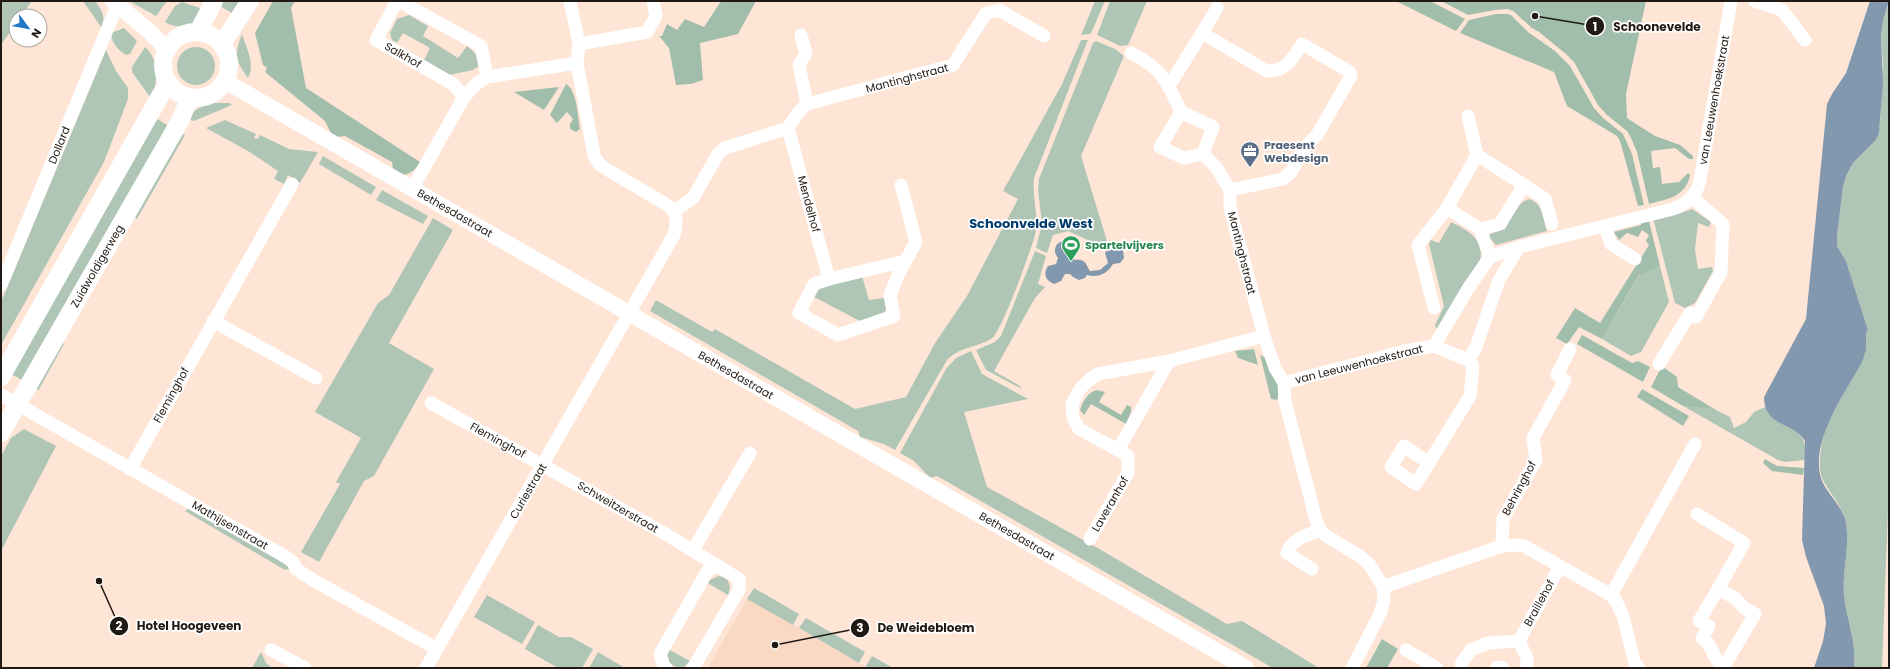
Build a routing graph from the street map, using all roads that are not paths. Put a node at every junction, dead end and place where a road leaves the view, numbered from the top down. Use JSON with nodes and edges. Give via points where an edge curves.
{"nodes":[{"id":1,"x":214,"y":1,"type":"edge"},
{"id":2,"x":250,"y":1,"type":"edge"},
{"id":3,"x":398,"y":1,"type":"edge"},
{"id":4,"x":570,"y":1,"type":"edge"},
{"id":5,"x":653,"y":1,"type":"edge"},
{"id":6,"x":1731,"y":1,"type":"edge"},
{"id":7,"x":1755,"y":1,"type":"edge"},
{"id":8,"x":116,"y":2,"type":"edge"},
{"id":9,"x":994,"y":6,"type":"edge"},
{"id":10,"x":1217,"y":8,"type":"dead end"},
{"id":11,"x":198,"y":32,"type":"junction"},
{"id":12,"x":1202,"y":33,"type":"junction"},
{"id":13,"x":801,"y":35,"type":"dead end"},
{"id":14,"x":1044,"y":36,"type":"dead end"},
{"id":15,"x":1805,"y":40,"type":"dead end"},
{"id":16,"x":222,"y":44,"type":"junction"},
{"id":17,"x":579,"y":44,"type":"junction"},
{"id":18,"x":167,"y":50,"type":"junction"},
{"id":19,"x":1131,"y":54,"type":"dead end"},
{"id":20,"x":577,"y":63,"type":"junction"},
{"id":21,"x":488,"y":77,"type":"junction"},
{"id":22,"x":168,"y":82,"type":"junction"},
{"id":23,"x":225,"y":82,"type":"junction"},
{"id":24,"x":1169,"y":86,"type":"junction"},
{"id":25,"x":190,"y":97,"type":"junction"},
{"id":26,"x":464,"y":97,"type":"junction"},
{"id":27,"x":807,"y":104,"type":"junction"},
{"id":28,"x":1181,"y":112,"type":"junction"},
{"id":29,"x":1468,"y":116,"type":"dead end"},
{"id":30,"x":788,"y":128,"type":"junction"},
{"id":31,"x":1203,"y":154,"type":"junction"},
{"id":32,"x":1477,"y":154,"type":"junction"},
{"id":33,"x":292,"y":184,"type":"dead end"},
{"id":34,"x":901,"y":185,"type":"dead end"},
{"id":35,"x":1524,"y":185,"type":"junction"},
{"id":36,"x":412,"y":189,"type":"junction"},
{"id":37,"x":1230,"y":190,"type":"junction"},
{"id":38,"x":1692,"y":197,"type":"junction"},
{"id":39,"x":1447,"y":208,"type":"junction"},
{"id":40,"x":674,"y":211,"type":"junction"},
{"id":41,"x":1552,"y":224,"type":"dead end"},
{"id":42,"x":1605,"y":227,"type":"junction"},
{"id":43,"x":1480,"y":229,"type":"junction"},
{"id":44,"x":1519,"y":246,"type":"junction"},
{"id":45,"x":1490,"y":257,"type":"junction"},
{"id":46,"x":1635,"y":259,"type":"dead end"},
{"id":47,"x":905,"y":261,"type":"junction"},
{"id":48,"x":829,"y":279,"type":"junction"},
{"id":49,"x":1,"y":285,"type":"edge"},
{"id":50,"x":1434,"y":308,"type":"dead end"},
{"id":51,"x":629,"y":313,"type":"junction"},
{"id":52,"x":213,"y":321,"type":"junction"},
{"id":53,"x":1264,"y":336,"type":"junction"},
{"id":54,"x":1434,"y":346,"type":"junction"},
{"id":55,"x":1570,"y":349,"type":"dead end"},
{"id":56,"x":1468,"y":360,"type":"junction"},
{"id":57,"x":1169,"y":361,"type":"junction"},
{"id":58,"x":1659,"y":364,"type":"dead end"},
{"id":59,"x":1,"y":377,"type":"edge"},
{"id":60,"x":316,"y":378,"type":"dead end"},
{"id":61,"x":1284,"y":383,"type":"junction"},
{"id":62,"x":1,"y":395,"type":"edge"},
{"id":63,"x":432,"y":403,"type":"dead end"},
{"id":64,"x":18,"y":405,"type":"junction"},
{"id":65,"x":1,"y":433,"type":"edge"},
{"id":66,"x":1695,"y":444,"type":"dead end"},
{"id":67,"x":1118,"y":450,"type":"junction"},
{"id":68,"x":750,"y":453,"type":"dead end"},
{"id":69,"x":1429,"y":463,"type":"dead end"},
{"id":70,"x":544,"y":464,"type":"junction"},
{"id":71,"x":130,"y":469,"type":"junction"},
{"id":72,"x":1697,"y":514,"type":"dead end"},
{"id":73,"x":1320,"y":530,"type":"junction"},
{"id":74,"x":1090,"y":539,"type":"dead end"},
{"id":75,"x":1502,"y":546,"type":"junction"},
{"id":76,"x":693,"y":550,"type":"junction"},
{"id":77,"x":718,"y":566,"type":"junction"},
{"id":78,"x":1560,"y":566,"type":"junction"},
{"id":79,"x":1312,"y":569,"type":"dead end"},
{"id":80,"x":1383,"y":587,"type":"junction"},
{"id":81,"x":1718,"y":589,"type":"junction"},
{"id":82,"x":1611,"y":595,"type":"junction"},
{"id":83,"x":1519,"y":640,"type":"junction"},
{"id":84,"x":437,"y":649,"type":"junction"},
{"id":85,"x":271,"y":650,"type":"dead end"},
{"id":86,"x":1406,"y":650,"type":"dead end"},
{"id":87,"x":1462,"y":667,"type":"edge"},
{"id":88,"x":1724,"y":667,"type":"edge"},
{"id":89,"x":305,"y":668,"type":"edge"},
{"id":90,"x":426,"y":668,"type":"edge"},
{"id":91,"x":666,"y":668,"type":"edge"},
{"id":92,"x":693,"y":668,"type":"edge"},
{"id":93,"x":1246,"y":668,"type":"edge"},
{"id":94,"x":1352,"y":668,"type":"edge"},
{"id":95,"x":1437,"y":668,"type":"edge"},
{"id":96,"x":1496,"y":668,"type":"edge"},
{"id":97,"x":1503,"y":668,"type":"edge"},
{"id":98,"x":1527,"y":668,"type":"edge"},
{"id":99,"x":1639,"y":668,"type":"edge"}],
"edges":[{"from":1,"to":11,"type":"main road"},
{"from":2,"to":16,"type":"main road"},
{"from":3,"to":21,"type":"street","name":"Salkhof","via":[[481,46]]},
{"from":3,"to":26,"type":"street","name":"Salkhof","via":[[376,40],[453,84]]},
{"from":4,"to":17,"type":"street"},
{"from":5,"to":17,"type":"street","via":[[656,16],[646,32]]},
{"from":6,"to":38,"type":"street","name":"van Leeuwenhoekstraat","via":[[1700,180]]},
{"from":7,"to":15,"type":"street","via":[[1782,10]]},
{"from":8,"to":18,"type":"street"},
{"from":8,"to":49,"type":"street","name":"Dollard"},
{"from":9,"to":14,"type":"street","name":"Mantinghstraat"},
{"from":9,"to":27,"type":"street","name":"Mantinghstraat","via":[[953,65]]},
{"from":10,"to":12,"type":"street"},
{"from":11,"to":16,"type":"main road","via":[[207,34]]},
{"from":11,"to":18,"type":"main road","via":[[180,36]]},
{"from":12,"to":24,"type":"street"},
{"from":12,"to":37,"type":"street","via":[[1267,71],[1275,72],[1290,62],[1302,44],[1350,72],[1351,76],[1317,135],[1305,147],[1291,172],[1283,178]]},
{"from":13,"to":27,"type":"street","via":[[806,53],[799,65]]},
{"from":16,"to":23,"type":"main road","via":[[229,62]]},
{"from":17,"to":20,"type":"street"},
{"from":18,"to":22,"type":"main road","via":[[163,66]]},
{"from":19,"to":24,"type":"street","via":[[1159,71]]},
{"from":20,"to":21,"type":"street"},
{"from":20,"to":40,"type":"street","via":[[594,155],[598,164]]},
{"from":21,"to":26,"type":"street","via":[[476,84]]},
{"from":22,"to":25,"type":"main road","via":[[180,94]]},
{"from":22,"to":59,"type":"main road"},
{"from":23,"to":25,"type":"main road","via":[[210,95]]},
{"from":23,"to":36,"type":"street","name":"Bethesdastraat"},
{"from":24,"to":28,"type":"street"},
{"from":25,"to":64,"type":"main road","name":"Zuidwoldigerweg","via":[[180,121]]},
{"from":26,"to":36,"type":"street"},
{"from":27,"to":30,"type":"street"},
{"from":28,"to":31,"type":"street","via":[[1213,127]]},
{"from":28,"to":31,"type":"street","via":[[1160,147],[1184,158]]},
{"from":29,"to":32,"type":"street"},
{"from":30,"to":40,"type":"street","via":[[725,148],[718,154],[693,198]]},
{"from":30,"to":48,"type":"street","name":"Mendelhof"},
{"from":31,"to":37,"type":"street","name":"Mantinghstraat","via":[[1216,167]]},
{"from":32,"to":35,"type":"street"},
{"from":32,"to":39,"type":"street"},
{"from":33,"to":52,"type":"street","name":"Fleminghof"},
{"from":34,"to":47,"type":"street","via":[[916,242]]},
{"from":35,"to":41,"type":"street","via":[[1545,199]]},
{"from":35,"to":43,"type":"street","via":[[1500,224]]},
{"from":36,"to":51,"type":"street","name":"Bethesdastraat"},
{"from":37,"to":53,"type":"street","name":"Mantinghstraat","via":[[1230,208]]},
{"from":38,"to":42,"type":"street","via":[[1674,209]]},
{"from":38,"to":58,"type":"street","via":[[1723,224],[1721,272],[1696,317],[1690,313]]},
{"from":39,"to":43,"type":"street"},
{"from":39,"to":50,"type":"street","via":[[1418,245]]},
{"from":40,"to":51,"type":"street","name":"Curiestraat","via":[[677,224],[674,235]]},
{"from":42,"to":44,"type":"street"},
{"from":42,"to":46,"type":"street","via":[[1611,244]]},
{"from":43,"to":45,"type":"street"},
{"from":44,"to":45,"type":"street"},
{"from":44,"to":56,"type":"street","via":[[1499,280],[1476,347]]},
{"from":45,"to":54,"type":"street","name":"van Leeuwenhoekstraat"},
{"from":47,"to":48,"type":"street"},
{"from":47,"to":48,"type":"street","via":[[890,295],[894,316],[838,335],[799,313],[814,284]]},
{"from":51,"to":70,"type":"street","name":"Curiestraat"},
{"from":51,"to":93,"type":"street","name":"Bethesdastraat"},
{"from":52,"to":60,"type":"street"},
{"from":52,"to":71,"type":"street","name":"Fleminghof"},
{"from":53,"to":57,"type":"street","name":"Laveranhof"},
{"from":53,"to":61,"type":"street","name":"van Leeuwenhoekstraat","via":[[1275,368]]},
{"from":54,"to":56,"type":"street","name":"van Leeuwenhoekstraat"},
{"from":54,"to":61,"type":"street","name":"van Leeuwenhoekstraat","via":[[1405,351]]},
{"from":55,"to":75,"type":"street","name":"Behringhof","via":[[1557,375],[1565,380],[1533,438],[1536,460],[1503,519]]},
{"from":56,"to":69,"type":"street","via":[[1473,366],[1470,396]]},
{"from":57,"to":67,"type":"street"},
{"from":57,"to":67,"type":"street","name":"Laveranhof","via":[[1098,374],[1080,389],[1072,404],[1075,424]]},
{"from":61,"to":73,"type":"street","name":"van Leeuwenhoekstraat","via":[[1285,401],[1298,456]]},
{"from":62,"to":64,"type":"street","name":"Mathijsenstraat"},
{"from":63,"to":70,"type":"street","name":"Fleminghof"},
{"from":64,"to":65,"type":"main road","name":"Zuidwoldigerweg"},
{"from":64,"to":71,"type":"street","name":"Mathijsenstraat"},
{"from":66,"to":82,"type":"street"},
{"from":67,"to":74,"type":"street","name":"Laveranhof","via":[[1128,456],[1128,473]]},
{"from":68,"to":76,"type":"street"},
{"from":70,"to":76,"type":"street","name":"Schweitzerstraat"},
{"from":70,"to":84,"type":"street","name":"Curiestraat"},
{"from":71,"to":84,"type":"street","name":"Mathijsenstraat","via":[[286,557],[293,562],[296,569],[313,580]]},
{"from":72,"to":81,"type":"street","via":[[1744,543]]},
{"from":73,"to":79,"type":"street","via":[[1297,540],[1289,546],[1287,553]]},
{"from":73,"to":80,"type":"street","via":[[1332,541],[1370,565]]},
{"from":75,"to":78,"type":"street","via":[[1524,546]]},
{"from":75,"to":80,"type":"street"},
{"from":76,"to":77,"type":"street","name":"Schweitzerstraat"},
{"from":77,"to":91,"type":"street","via":[[708,570],[660,654]]},
{"from":77,"to":92,"type":"street","name":"Schweitzerstraat","via":[[739,579],[739,590]]},
{"from":78,"to":82,"type":"street"},
{"from":78,"to":83,"type":"street","name":"Braillehof"},
{"from":80,"to":94,"type":"street","via":[[1384,600],[1380,614]]},
{"from":81,"to":88,"type":"street","via":[[1699,621],[1709,626],[1702,638],[1708,642],[1716,661]]},
{"from":81,"to":88,"type":"street","via":[[1735,598],[1744,608],[1755,614]]},
{"from":82,"to":99,"type":"street","via":[[1621,609],[1635,664]]},
{"from":83,"to":87,"type":"street","via":[[1488,643],[1471,650]]},
{"from":83,"to":98,"type":"street","via":[[1527,658]]},
{"from":84,"to":90,"type":"street","name":"Curiestraat"},
{"from":85,"to":89,"type":"street"},
{"from":86,"to":95,"type":"street"},
{"from":96,"to":97,"type":"street"}]}
